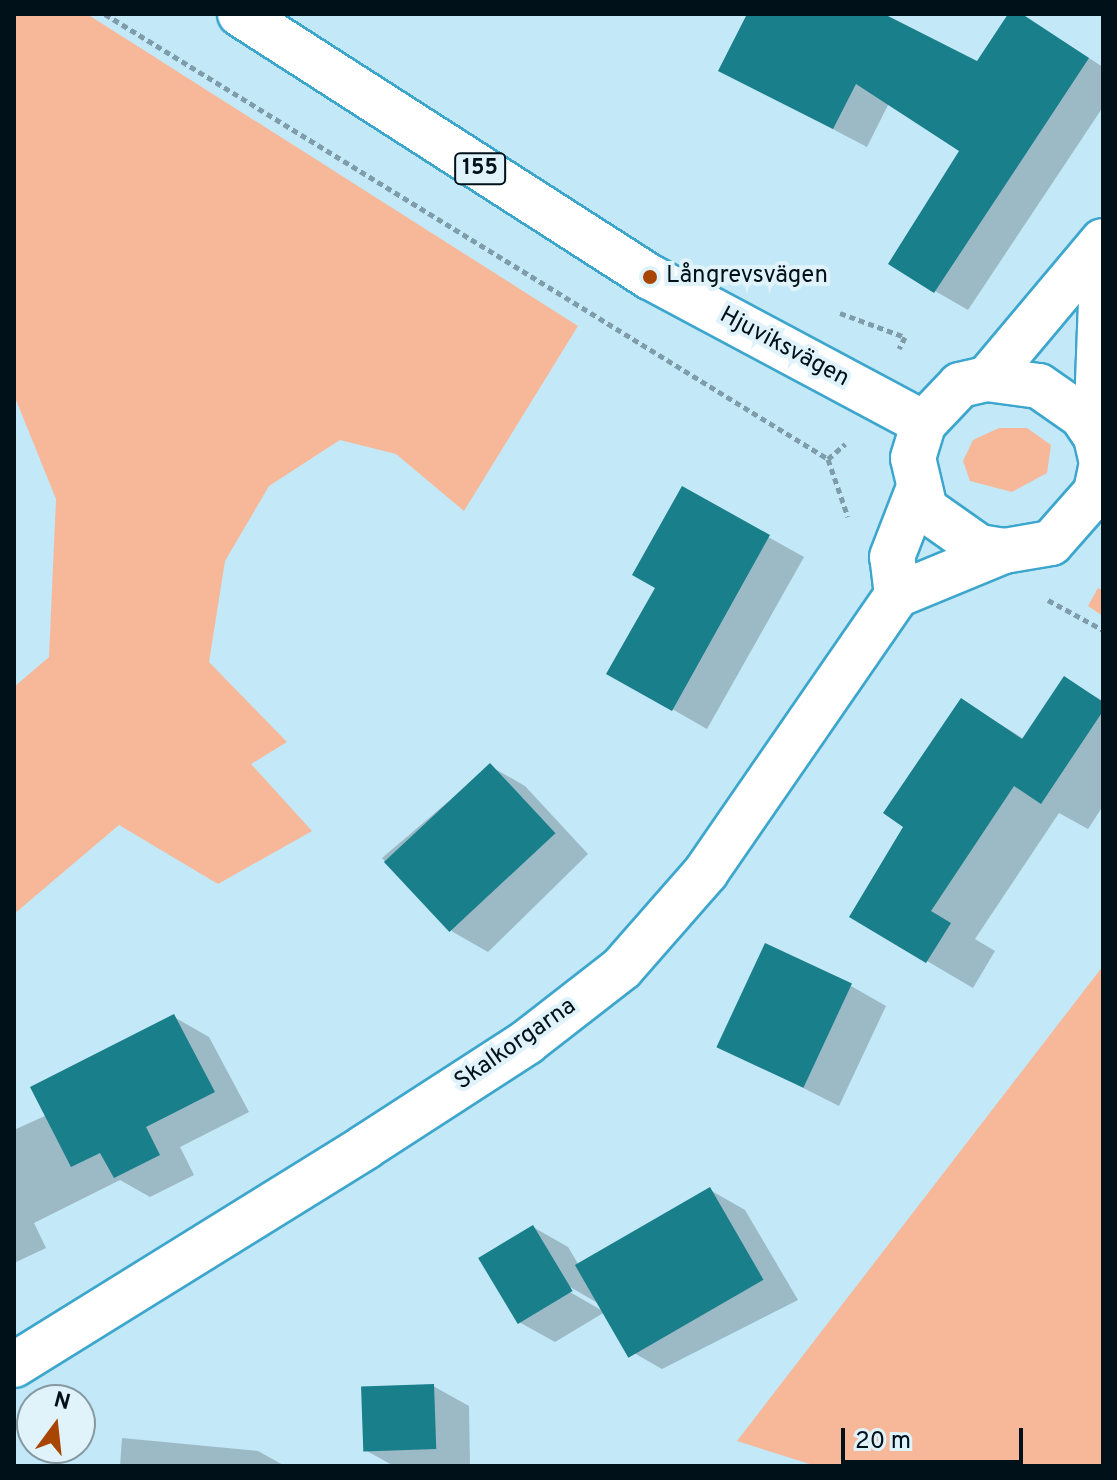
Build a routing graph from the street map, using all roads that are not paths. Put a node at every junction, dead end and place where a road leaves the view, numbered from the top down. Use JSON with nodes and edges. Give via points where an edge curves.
{"nodes":[{"id":1,"x":240,"y":14,"type":"edge"},
{"id":2,"x":1103,"y":242,"type":"edge"},
{"id":3,"x":987,"y":379,"type":"junction"},
{"id":4,"x":924,"y":423,"type":"junction"},
{"id":5,"x":1096,"y":437,"type":"junction"},
{"id":6,"x":918,"y":490,"type":"junction"},
{"id":7,"x":1095,"y":514,"type":"edge"},
{"id":8,"x":1004,"y":551,"type":"junction"},
{"id":9,"x":897,"y":595,"type":"junction"},
{"id":10,"x":14,"y":1365,"type":"edge"}],
"edges":[{"from":1,"to":4,"type":"street","name":"Hjuviksvägen","number":"155","via":[[650,277]]},
{"from":2,"to":3,"type":"street"},
{"from":2,"to":5,"type":"street"},
{"from":3,"to":4,"type":"street","via":[[960,385]]},
{"from":3,"to":5,"type":"street","via":[[1039,386],[1082,416]]},
{"from":4,"to":6,"type":"street","via":[[913,458]]},
{"from":5,"to":7,"type":"street","via":[[1102,463]]},
{"from":6,"to":8,"type":"street","via":[[925,509],[951,533]]},
{"from":6,"to":9,"type":"street","via":[[892,557]]},
{"from":7,"to":8,"type":"street","via":[[1051,543]]},
{"from":8,"to":9,"type":"street"},
{"from":9,"to":10,"type":"street","name":"Skalkorgarna","via":[[706,872],[622,968],[428,1107]]}]}
